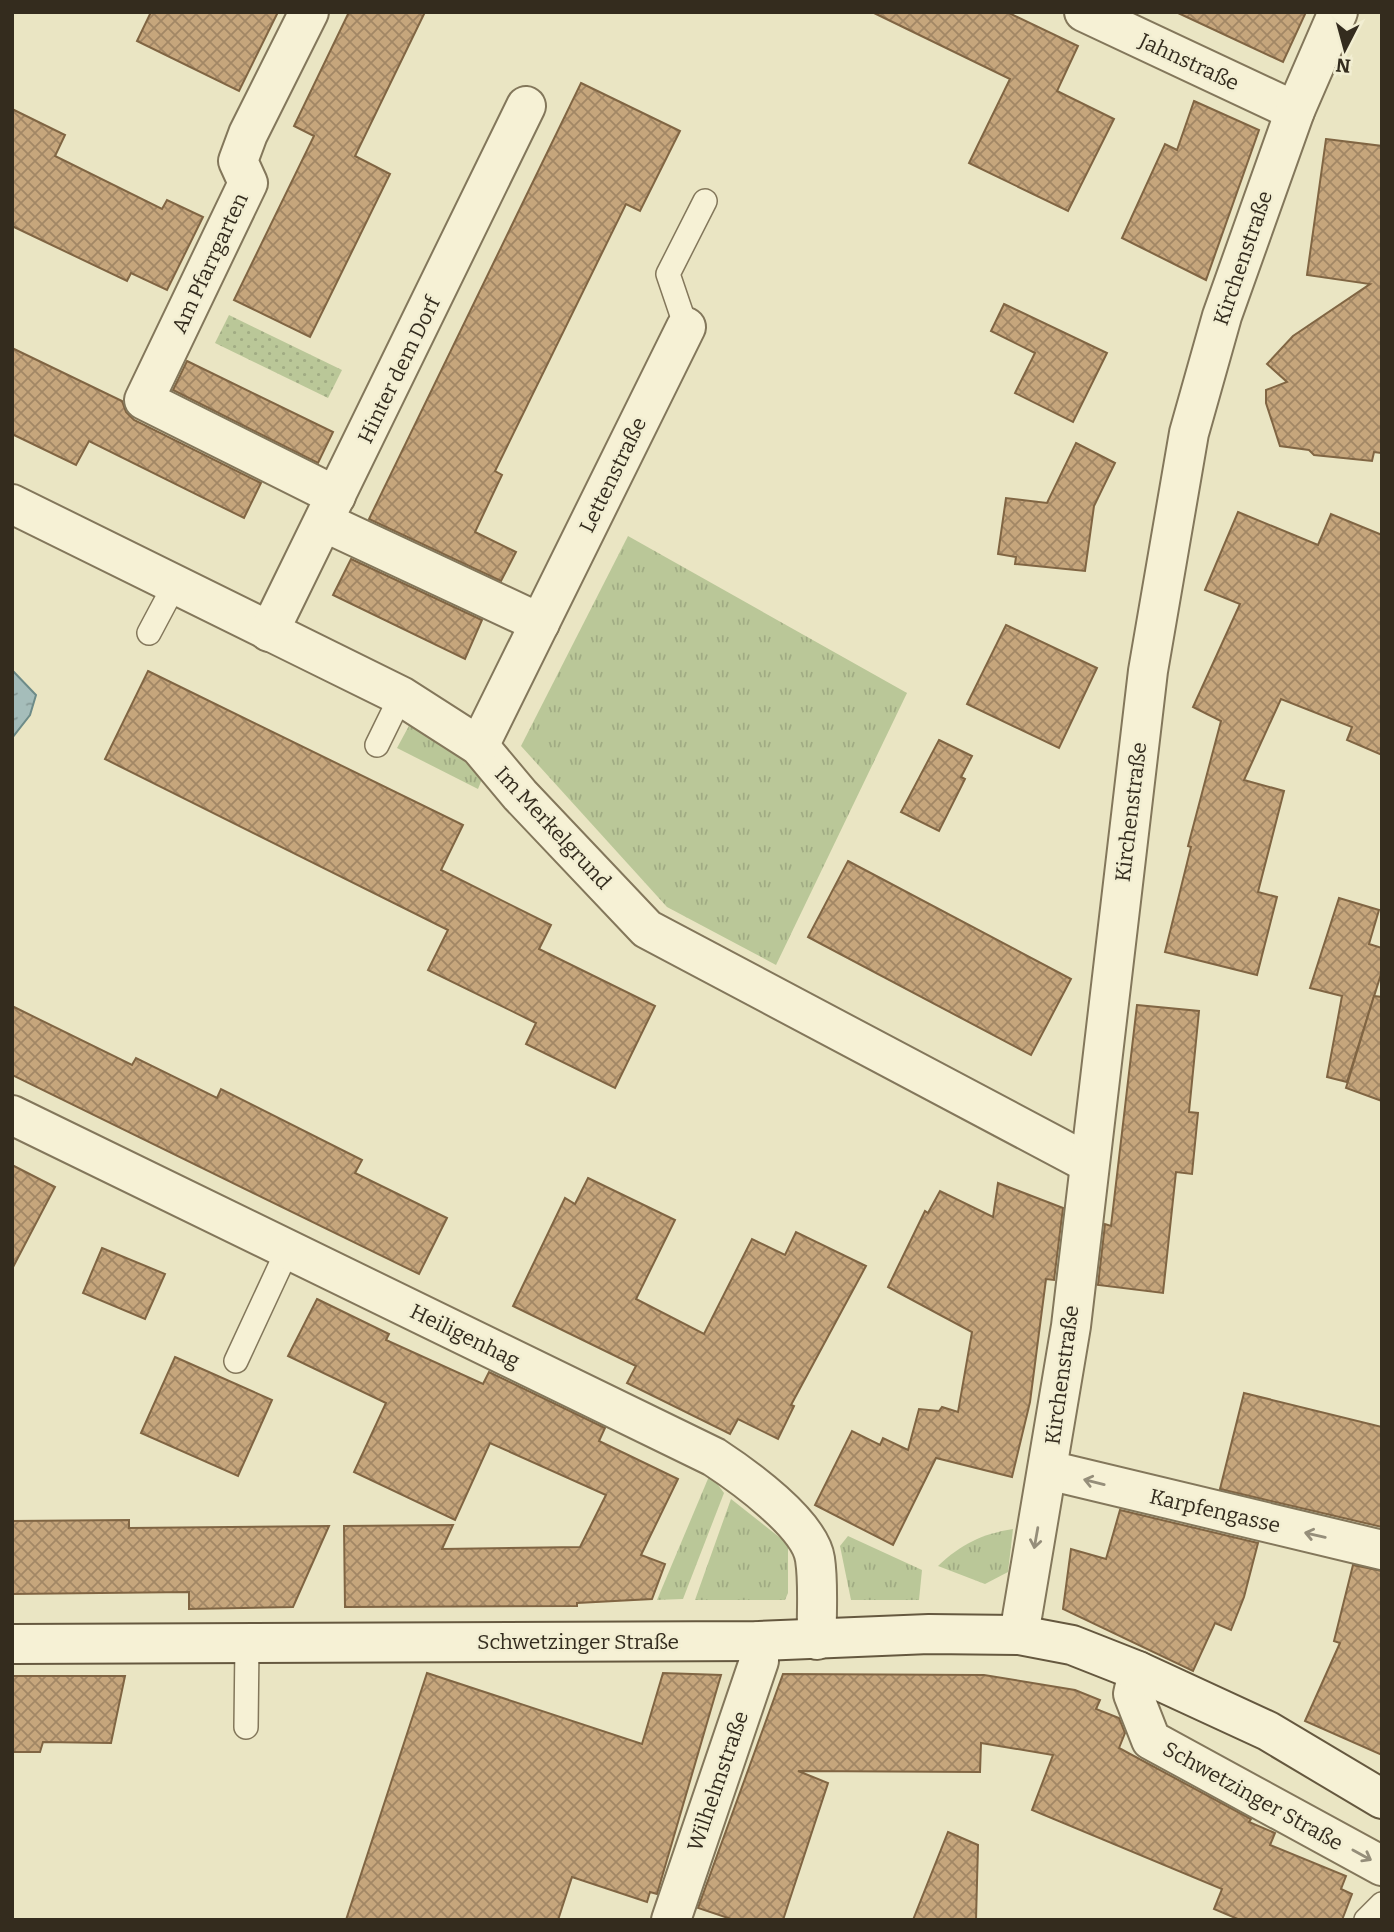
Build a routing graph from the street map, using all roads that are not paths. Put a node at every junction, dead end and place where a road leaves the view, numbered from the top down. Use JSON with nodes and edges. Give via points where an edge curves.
{"nodes":[{"id":1,"x":309,"y":12,"type":"edge"},
{"id":2,"x":1084,"y":12,"type":"edge"},
{"id":3,"x":1338,"y":12,"type":"edge"},
{"id":4,"x":526,"y":106,"type":"dead end"},
{"id":5,"x":1294,"y":111,"type":"junction"},
{"id":6,"x":705,"y":201,"type":"dead end"},
{"id":7,"x":687,"y":327,"type":"joint"},
{"id":8,"x":12,"y":505,"type":"edge"},
{"id":9,"x":330,"y":509,"type":"junction"},
{"id":10,"x":174,"y":586,"type":"junction"},
{"id":11,"x":540,"y":623,"type":"junction"},
{"id":12,"x":149,"y":632,"type":"dead end"},
{"id":13,"x":269,"y":632,"type":"junction"},
{"id":14,"x":401,"y":696,"type":"junction"},
{"id":15,"x":377,"y":745,"type":"dead end"},
{"id":16,"x":479,"y":746,"type":"junction"},
{"id":17,"x":12,"y":1115,"type":"edge"},
{"id":18,"x":1088,"y":1163,"type":"junction"},
{"id":19,"x":288,"y":1249,"type":"junction"},
{"id":20,"x":236,"y":1361,"type":"dead end"},
{"id":21,"x":1048,"y":1471,"type":"junction"},
{"id":22,"x":1382,"y":1550,"type":"edge"},
{"id":23,"x":1019,"y":1636,"type":"junction"},
{"id":24,"x":817,"y":1640,"type":"junction"},
{"id":25,"x":759,"y":1641,"type":"junction"},
{"id":26,"x":12,"y":1643,"type":"edge"},
{"id":27,"x":247,"y":1644,"type":"junction"},
{"id":28,"x":1138,"y":1671,"type":"junction"},
{"id":29,"x":246,"y":1727,"type":"dead end"},
{"id":30,"x":1382,"y":1799,"type":"edge"},
{"id":31,"x":1382,"y":1866,"type":"edge"},
{"id":32,"x":1382,"y":1904,"type":"edge"},
{"id":33,"x":671,"y":1920,"type":"edge"},
{"id":34,"x":1366,"y":1920,"type":"edge"}],
"edges":[{"from":1,"to":9,"type":"street","name":"Am Pfarrgarten","via":[[238,161],[248,183],[144,400]]},
{"from":2,"to":5,"type":"street","name":"Jahnstraße"},
{"from":3,"to":5,"type":"street","name":"Kirchenstraße"},
{"from":4,"to":9,"type":"street","name":"Hinter dem Dorf"},
{"from":5,"to":18,"type":"street","name":"Kirchenstraße","via":[[1222,316],[1189,433],[1148,671]]},
{"from":6,"to":7,"type":"lane","name":"Lettenstraße","via":[[668,274]]},
{"from":7,"to":11,"type":"street","name":"Lettenstraße"},
{"from":8,"to":10,"type":"street","name":"Im Merkelgrund"},
{"from":9,"to":11,"type":"street"},
{"from":9,"to":13,"type":"street","name":"Hinter dem Dorf"},
{"from":10,"to":12,"type":"lane"},
{"from":10,"to":13,"type":"street","name":"Im Merkelgrund"},
{"from":11,"to":16,"type":"street","name":"Lettenstraße"},
{"from":13,"to":14,"type":"street","name":"Im Merkelgrund"},
{"from":14,"to":15,"type":"lane"},
{"from":14,"to":16,"type":"street","name":"Im Merkelgrund"},
{"from":16,"to":18,"type":"street","name":"Im Merkelgrund","via":[[647,929]]},
{"from":17,"to":19,"type":"street","name":"Heiligenhag"},
{"from":18,"to":21,"type":"street","name":"Kirchenstraße","via":[[1071,1326]]},
{"from":19,"to":20,"type":"lane"},
{"from":19,"to":24,"type":"street","name":"Heiligenhag","via":[[737,1472],[799,1527],[815,1556]]},
{"from":22,"to":21,"type":"street","name":"Karpfengasse","one_way":true},
{"from":21,"to":23,"type":"street","name":"Kirchenstraße","one_way":true},
{"from":23,"to":24,"type":"street","name":"Schwetzinger Straße","via":[[929,1634]]},
{"from":23,"to":28,"type":"street","name":"Schwetzinger Straße","via":[[1072,1645]]},
{"from":24,"to":25,"type":"street","name":"Schwetzinger Straße"},
{"from":25,"to":27,"type":"street","name":"Schwetzinger Straße"},
{"from":25,"to":33,"type":"street","name":"Wilhelmstraße","via":[[759,1661]]},
{"from":26,"to":27,"type":"street","name":"Schwetzinger Straße"},
{"from":27,"to":29,"type":"lane"},
{"from":28,"to":30,"type":"street","name":"Schwetzinger Straße","via":[[1268,1731]]},
{"from":28,"to":31,"type":"street","name":"Schwetzinger Straße","one_way":true,"via":[[1133,1694],[1151,1740]]},
{"from":32,"to":34,"type":"lane"}]}
